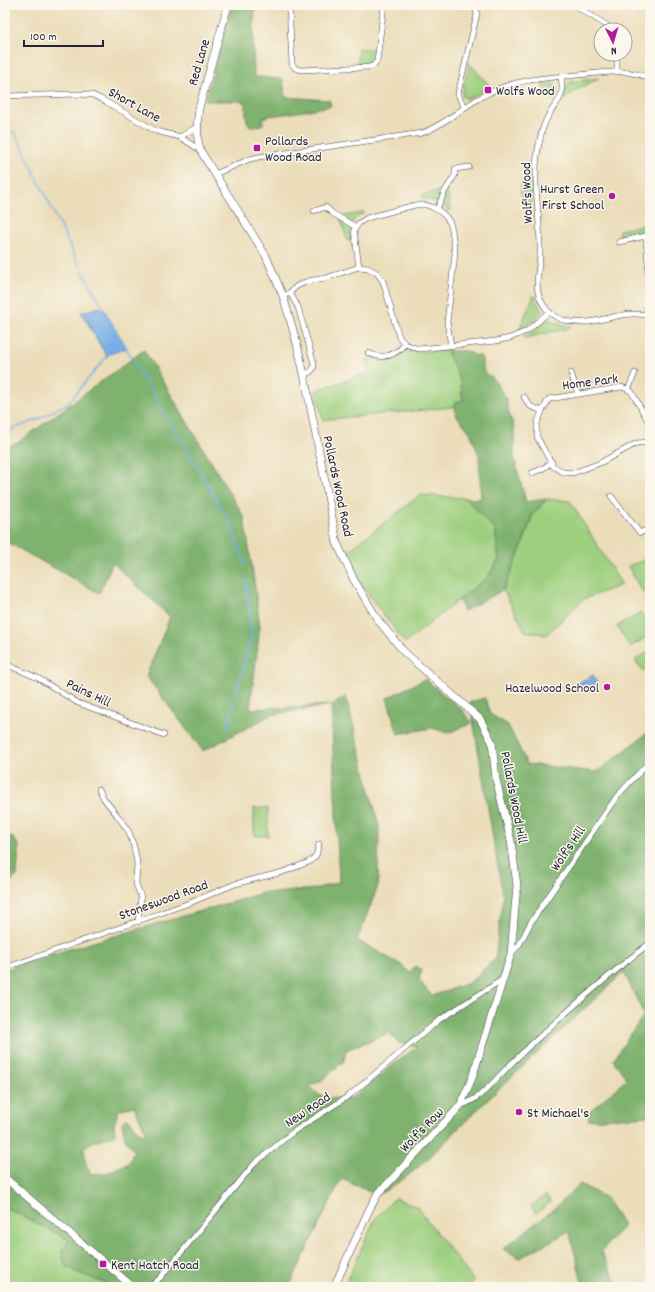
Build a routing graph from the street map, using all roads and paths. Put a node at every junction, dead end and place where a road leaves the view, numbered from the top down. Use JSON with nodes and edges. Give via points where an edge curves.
{"nodes":[{"id":1,"x":228,"y":5,"type":"edge"},
{"id":2,"x":289,"y":5,"type":"edge"},
{"id":3,"x":384,"y":5,"type":"edge"},
{"id":4,"x":475,"y":5,"type":"edge"},
{"id":5,"x":574,"y":5,"type":"edge"},
{"id":6,"x":602,"y":22,"type":"edge"},
{"id":7,"x":617,"y":62,"type":"edge"},
{"id":8,"x":617,"y":72,"type":"junction"},
{"id":9,"x":561,"y":77,"type":"junction"},
{"id":10,"x":650,"y":78,"type":"edge"},
{"id":11,"x":5,"y":96,"type":"edge"},
{"id":12,"x":465,"y":107,"type":"junction"},
{"id":13,"x":197,"y":127,"type":"junction"},
{"id":14,"x":180,"y":137,"type":"junction"},
{"id":15,"x":200,"y":150,"type":"junction"},
{"id":16,"x":469,"y":167,"type":"dead end"},
{"id":17,"x":215,"y":174,"type":"junction"},
{"id":18,"x":437,"y":209,"type":"junction"},
{"id":19,"x":314,"y":211,"type":"dead end"},
{"id":20,"x":356,"y":227,"type":"junction"},
{"id":21,"x":648,"y":236,"type":"edge"},
{"id":22,"x":619,"y":242,"type":"dead end"},
{"id":23,"x":359,"y":267,"type":"junction"},
{"id":24,"x":290,"y":293,"type":"junction"},
{"id":25,"x":283,"y":296,"type":"junction"},
{"id":26,"x":549,"y":312,"type":"junction"},
{"id":27,"x":648,"y":315,"type":"edge"},
{"id":28,"x":405,"y":344,"type":"junction"},
{"id":29,"x":451,"y":346,"type":"junction"},
{"id":30,"x":368,"y":352,"type":"dead end"},
{"id":31,"x":635,"y":372,"type":"dead end"},
{"id":32,"x":571,"y":373,"type":"dead end"},
{"id":33,"x":304,"y":374,"type":"junction"},
{"id":34,"x":628,"y":390,"type":"junction"},
{"id":35,"x":578,"y":394,"type":"junction"},
{"id":36,"x":524,"y":397,"type":"dead end"},
{"id":37,"x":542,"y":411,"type":"junction"},
{"id":38,"x":650,"y":424,"type":"edge"},
{"id":39,"x":650,"y":442,"type":"edge"},
{"id":40,"x":552,"y":462,"type":"junction"},
{"id":41,"x":532,"y":473,"type":"dead end"},
{"id":42,"x":612,"y":496,"type":"dead end"},
{"id":43,"x":650,"y":528,"type":"edge"},
{"id":44,"x":408,"y":655,"type":"joint"},
{"id":45,"x":5,"y":664,"type":"edge"},
{"id":46,"x":164,"y":735,"type":"dead end"},
{"id":47,"x":650,"y":761,"type":"edge"},
{"id":48,"x":100,"y":790,"type":"dead end"},
{"id":49,"x":319,"y":844,"type":"dead end"},
{"id":50,"x":138,"y":922,"type":"junction"},
{"id":51,"x":650,"y":943,"type":"edge"},
{"id":52,"x":511,"y":954,"type":"junction"},
{"id":53,"x":5,"y":968,"type":"edge"},
{"id":54,"x":504,"y":978,"type":"junction"},
{"id":55,"x":460,"y":1106,"type":"junction"},
{"id":56,"x":5,"y":1178,"type":"edge"},
{"id":57,"x":133,"y":1287,"type":"edge"},
{"id":58,"x":150,"y":1287,"type":"edge"},
{"id":59,"x":334,"y":1287,"type":"edge"}],
"edges":[{"from":1,"to":13,"type":"street","name":"Red Lane","via":[[202,92]]},
{"from":2,"to":3,"type":"street","via":[[292,64],[301,70],[373,66],[377,61]]},
{"from":4,"to":12,"type":"street","via":[[476,14],[458,92]]},
{"from":5,"to":6,"type":"street"},
{"from":7,"to":8,"type":"street"},
{"from":8,"to":9,"type":"street"},
{"from":8,"to":10,"type":"street","via":[[634,73]]},
{"from":9,"to":12,"type":"street","via":[[542,78],[502,87]]},
{"from":9,"to":26,"type":"street","name":"Wolf's Wood","via":[[561,97],[543,128],[536,166],[540,252],[537,284],[539,296]]},
{"from":11,"to":14,"type":"street","name":"Short Lane","via":[[92,95],[156,131]]},
{"from":12,"to":17,"type":"street","via":[[435,128],[422,133],[258,157]]},
{"from":13,"to":14,"type":"street"},
{"from":13,"to":15,"type":"street","name":"Pollards Wood Road"},
{"from":14,"to":15,"type":"street","name":"Short Lane"},
{"from":15,"to":17,"type":"street","name":"Pollards Wood Road"},
{"from":16,"to":18,"type":"street","via":[[456,169]]},
{"from":17,"to":25,"type":"street","name":"Pollards Wood Road","via":[[266,256]]},
{"from":18,"to":20,"type":"street","via":[[415,205],[367,218]]},
{"from":18,"to":29,"type":"street","via":[[450,223],[455,246],[447,322]]},
{"from":19,"to":20,"type":"street","via":[[326,207]]},
{"from":20,"to":23,"type":"street","via":[[354,234]]},
{"from":21,"to":22,"type":"street"},
{"from":21,"to":27,"type":"street"},
{"from":23,"to":24,"type":"street","via":[[302,283]]},
{"from":23,"to":28,"type":"street","via":[[373,270],[383,281],[396,331]]},
{"from":24,"to":25,"type":"street"},
{"from":24,"to":33,"type":"street","via":[[298,307],[314,364],[312,371]]},
{"from":25,"to":33,"type":"street","name":"Pollards Wood Road"},
{"from":26,"to":27,"type":"street","via":[[563,320],[578,323],[627,315]]},
{"from":26,"to":29,"type":"street","via":[[527,331],[510,338]]},
{"from":28,"to":29,"type":"street","via":[[420,349]]},
{"from":28,"to":30,"type":"street","via":[[393,355],[378,357]]},
{"from":31,"to":34,"type":"street"},
{"from":32,"to":35,"type":"street"},
{"from":33,"to":44,"type":"street","name":"Pollards Wood Road","via":[[337,543],[354,580],[378,620]]},
{"from":34,"to":35,"type":"street","name":"Home Park","via":[[622,387]]},
{"from":34,"to":38,"type":"street","name":"Home Park"},
{"from":35,"to":37,"type":"street","name":"Home Park","via":[[549,399]]},
{"from":36,"to":37,"type":"street","via":[[530,406]]},
{"from":37,"to":40,"type":"street","via":[[537,424],[537,437]]},
{"from":39,"to":40,"type":"street","via":[[637,443],[600,463],[573,473],[563,472],[553,466]]},
{"from":40,"to":41,"type":"street"},
{"from":42,"to":43,"type":"street","via":[[640,533]]},
{"from":44,"to":52,"type":"street","name":"Pollards Wood Hill","via":[[480,719],[492,742],[496,779],[511,841],[517,885]]},
{"from":45,"to":46,"type":"street","name":"Pains Hill","via":[[38,678],[78,703]]},
{"from":47,"to":52,"type":"street","name":"Wolf's Hill","via":[[617,796]]},
{"from":48,"to":50,"type":"street","via":[[129,832],[132,842],[137,863],[136,884],[140,897]]},
{"from":49,"to":50,"type":"street","name":"Stoneswood Road","via":[[316,856],[309,862],[283,872],[235,884]]},
{"from":50,"to":53,"type":"street","name":"Stoneswood Road"},
{"from":51,"to":55,"type":"street","via":[[534,1041],[484,1092],[472,1102]]},
{"from":52,"to":54,"type":"street","name":"Pollards Wood Hill"},
{"from":54,"to":55,"type":"street","name":"Wolf's Row","via":[[472,1078]]},
{"from":54,"to":58,"type":"street","name":"New Road","via":[[439,1020],[350,1095],[293,1132],[254,1164]]},
{"from":55,"to":59,"type":"street","name":"Wolf's Row","via":[[377,1195]]},
{"from":56,"to":57,"type":"street"}]}
